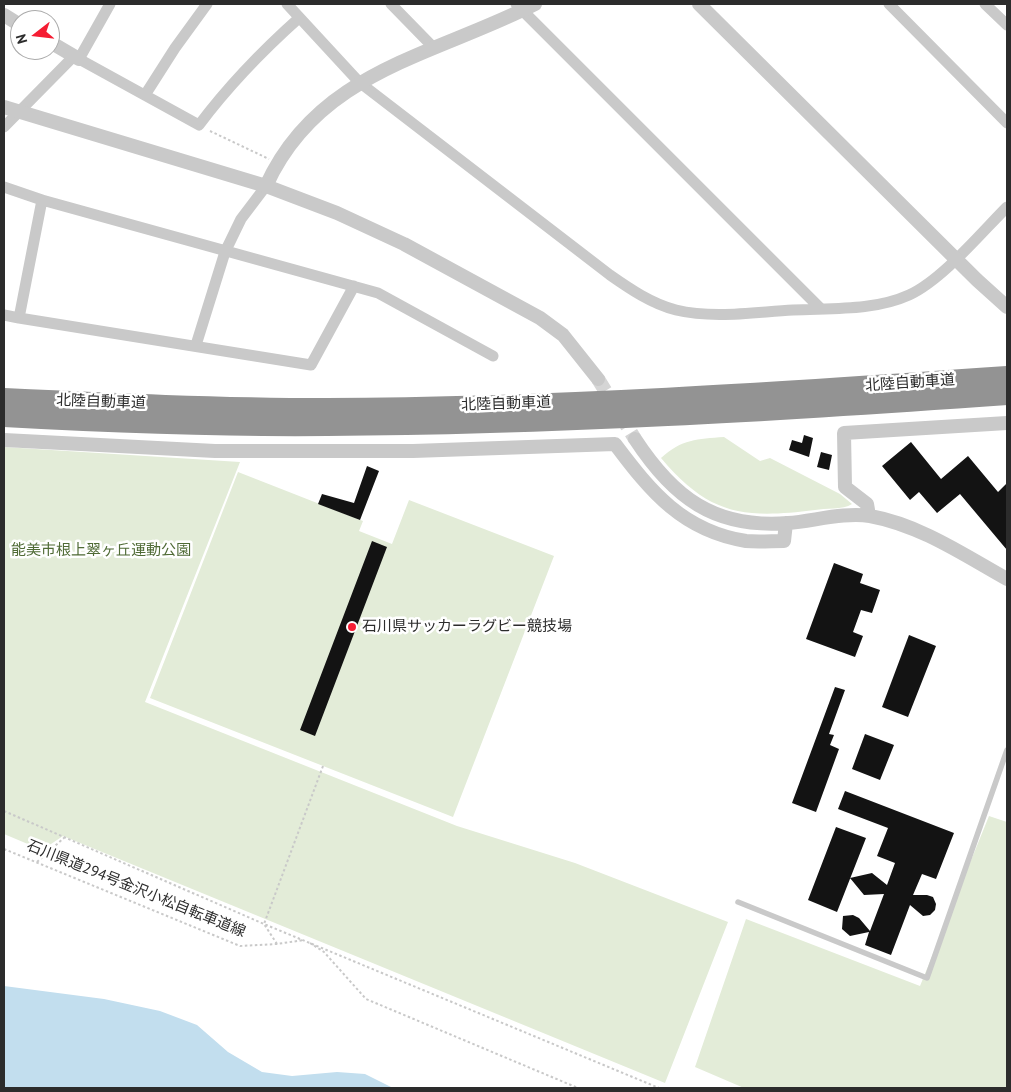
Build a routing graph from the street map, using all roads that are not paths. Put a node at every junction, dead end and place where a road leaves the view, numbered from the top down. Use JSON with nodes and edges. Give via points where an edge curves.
{"nodes":[{"id":1,"x":110,"y":4,"type":"edge"},
{"id":2,"x":208,"y":4,"type":"edge"},
{"id":3,"x":287,"y":4,"type":"edge"},
{"id":4,"x":391,"y":4,"type":"edge"},
{"id":5,"x":535,"y":4,"type":"edge"},
{"id":6,"x":699,"y":4,"type":"edge"},
{"id":7,"x":888,"y":4,"type":"edge"},
{"id":8,"x":985,"y":4,"type":"edge"},
{"id":9,"x":519,"y":7,"type":"edge"},
{"id":10,"x":299,"y":18,"type":"junction"},
{"id":11,"x":1007,"y":25,"type":"edge"},
{"id":12,"x":60,"y":48,"type":"edge"},
{"id":13,"x":434,"y":48,"type":"junction"},
{"id":14,"x":77,"y":57,"type":"junction"},
{"id":15,"x":359,"y":82,"type":"junction"},
{"id":16,"x":145,"y":95,"type":"junction"},
{"id":17,"x":4,"y":107,"type":"edge"},
{"id":18,"x":19,"y":112,"type":"junction"},
{"id":19,"x":1007,"y":123,"type":"edge"},
{"id":20,"x":4,"y":127,"type":"edge"},
{"id":21,"x":266,"y":186,"type":"junction"},
{"id":22,"x":4,"y":187,"type":"edge"},
{"id":23,"x":42,"y":200,"type":"junction"},
{"id":24,"x":1007,"y":207,"type":"edge"},
{"id":25,"x":225,"y":252,"type":"junction"},
{"id":26,"x":956,"y":258,"type":"junction"},
{"id":27,"x":354,"y":286,"type":"junction"},
{"id":28,"x":1007,"y":307,"type":"edge"},
{"id":29,"x":820,"y":309,"type":"junction"},
{"id":30,"x":4,"y":315,"type":"edge"},
{"id":31,"x":19,"y":318,"type":"junction"},
{"id":32,"x":196,"y":345,"type":"junction"},
{"id":33,"x":493,"y":356,"type":"dead end"},
{"id":34,"x":1007,"y":376,"type":"edge"},
{"id":35,"x":598,"y":379,"type":"tunnel mouth"},
{"id":36,"x":1007,"y":395,"type":"edge"},
{"id":37,"x":4,"y":398,"type":"edge"},
{"id":38,"x":4,"y":417,"type":"edge"},
{"id":39,"x":1007,"y":423,"type":"edge"},
{"id":40,"x":635,"y":439,"type":"tunnel mouth"},
{"id":41,"x":4,"y":440,"type":"edge"},
{"id":42,"x":869,"y":516,"type":"junction"},
{"id":43,"x":786,"y":523,"type":"junction"},
{"id":44,"x":1007,"y":579,"type":"edge"},
{"id":45,"x":1007,"y":750,"type":"edge"},
{"id":46,"x":738,"y":902,"type":"dead end"}],
"edges":[{"from":1,"to":14,"type":"street"},
{"from":2,"to":16,"type":"street"},
{"from":3,"to":10,"type":"street"},
{"from":4,"to":13,"type":"street"},
{"from":5,"to":9,"type":"street"},
{"from":6,"to":26,"type":"street"},
{"from":7,"to":19,"type":"street"},
{"from":8,"to":11,"type":"street"},
{"from":9,"to":13,"type":"street"},
{"from":9,"to":29,"type":"street"},
{"from":10,"to":15,"type":"street"},
{"from":10,"to":16,"type":"street","via":[[224,90],[199,125]]},
{"from":12,"to":14,"type":"street"},
{"from":13,"to":15,"type":"street"},
{"from":14,"to":16,"type":"street"},
{"from":14,"to":18,"type":"street"},
{"from":15,"to":21,"type":"street","via":[[332,101],[301,130],[277,162]]},
{"from":15,"to":29,"type":"street","via":[[610,275],[643,296],[676,310],[717,315]]},
{"from":17,"to":18,"type":"street"},
{"from":18,"to":20,"type":"street"},
{"from":18,"to":21,"type":"street"},
{"from":21,"to":25,"type":"street","via":[[241,219]]},
{"from":21,"to":35,"type":"street","via":[[337,213],[512,301],[564,335]]},
{"from":22,"to":23,"type":"street"},
{"from":23,"to":25,"type":"street"},
{"from":23,"to":31,"type":"street"},
{"from":24,"to":26,"type":"street"},
{"from":25,"to":27,"type":"street"},
{"from":25,"to":32,"type":"street"},
{"from":26,"to":28,"type":"street"},
{"from":26,"to":29,"type":"street","via":[[926,285],[888,303]]},
{"from":27,"to":32,"type":"street","via":[[311,365]]},
{"from":27,"to":33,"type":"street","via":[[378,293]]},
{"from":30,"to":31,"type":"street"},
{"from":31,"to":32,"type":"street"},
{"from":34,"to":37,"type":"highway","name":"北陸自動車道","via":[[633,399],[447,406],[204,406]]},
{"from":36,"to":38,"type":"highway","name":"北陸自動車道","via":[[615,419],[445,424],[326,426]]},
{"from":39,"to":42,"type":"street","via":[[844,433],[845,487],[868,504]]},
{"from":40,"to":43,"type":"street","via":[[666,482],[703,509],[747,522]]},
{"from":41,"to":43,"type":"street","via":[[215,451],[413,451],[615,444],[645,484],[676,513],[706,530],[747,541],[784,541]]},
{"from":42,"to":43,"type":"street"},
{"from":42,"to":44,"type":"street","via":[[925,535]]},
{"from":45,"to":46,"type":"lane","via":[[927,978]]}]}
